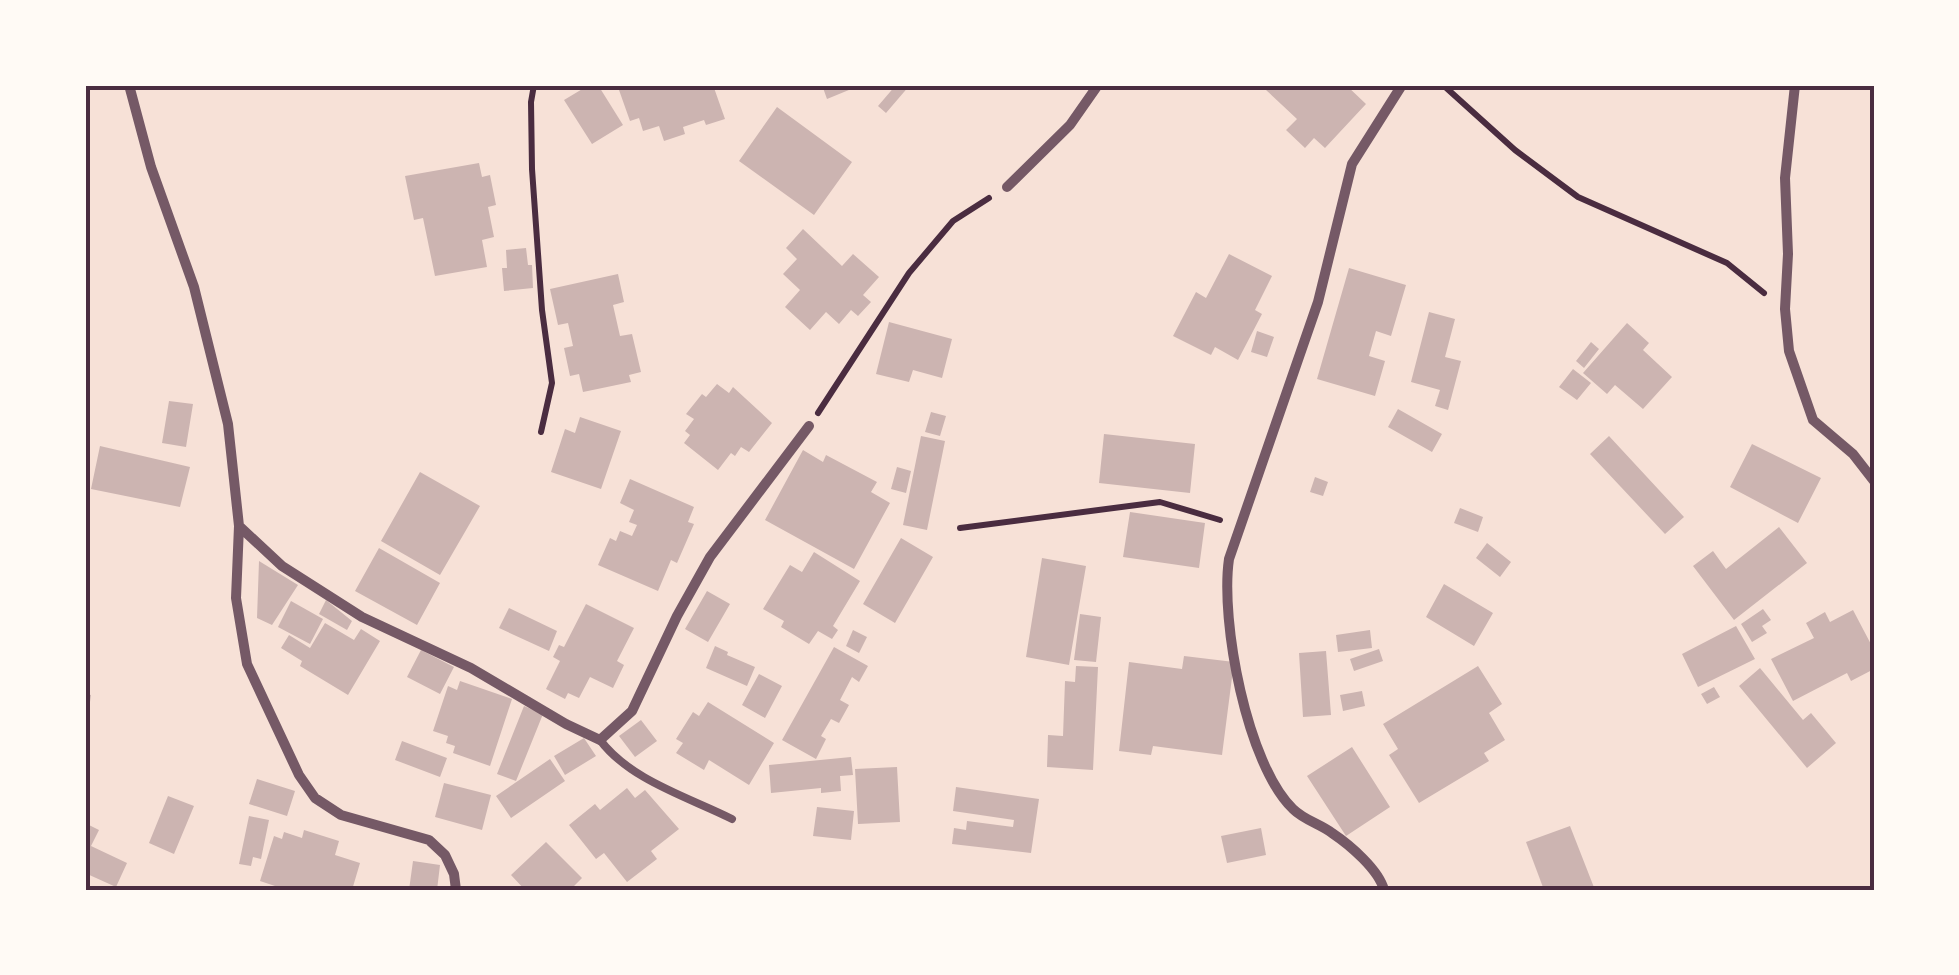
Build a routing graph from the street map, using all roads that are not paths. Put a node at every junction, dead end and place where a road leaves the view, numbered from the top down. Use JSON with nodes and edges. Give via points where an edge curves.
{"nodes":[{"id":1,"x":128,"y":85,"type":"edge"},
{"id":2,"x":1098,"y":85,"type":"edge"},
{"id":3,"x":1402,"y":85,"type":"edge"},
{"id":4,"x":1795,"y":85,"type":"edge"},
{"id":5,"x":1007,"y":186,"type":"road end"},
{"id":6,"x":809,"y":426,"type":"road end"},
{"id":7,"x":1874,"y":481,"type":"edge"},
{"id":8,"x":238,"y":526,"type":"junction"},
{"id":9,"x":600,"y":740,"type":"junction"},
{"id":10,"x":732,"y":819,"type":"dead end"},
{"id":11,"x":456,"y":890,"type":"edge"},
{"id":12,"x":1384,"y":890,"type":"edge"}],
"edges":[{"from":1,"to":8,"type":"street","via":[[198,304],[228,424]]},
{"from":2,"to":5,"type":"street","via":[[1070,126]]},
{"from":3,"to":12,"type":"street","via":[[1352,164],[1318,302],[1225,586],[1243,712],[1276,793],[1333,834],[1382,880]]},
{"from":4,"to":7,"type":"street","via":[[1785,178],[1789,351],[1813,420]]},
{"from":6,"to":9,"type":"street","via":[[710,556],[632,710]]},
{"from":8,"to":9,"type":"street","via":[[282,566],[362,616]]},
{"from":8,"to":11,"type":"street","via":[[236,598],[247,664],[300,775],[316,798],[342,815],[429,840],[445,855]]},
{"from":9,"to":10,"type":"lane","via":[[634,770]]}]}
